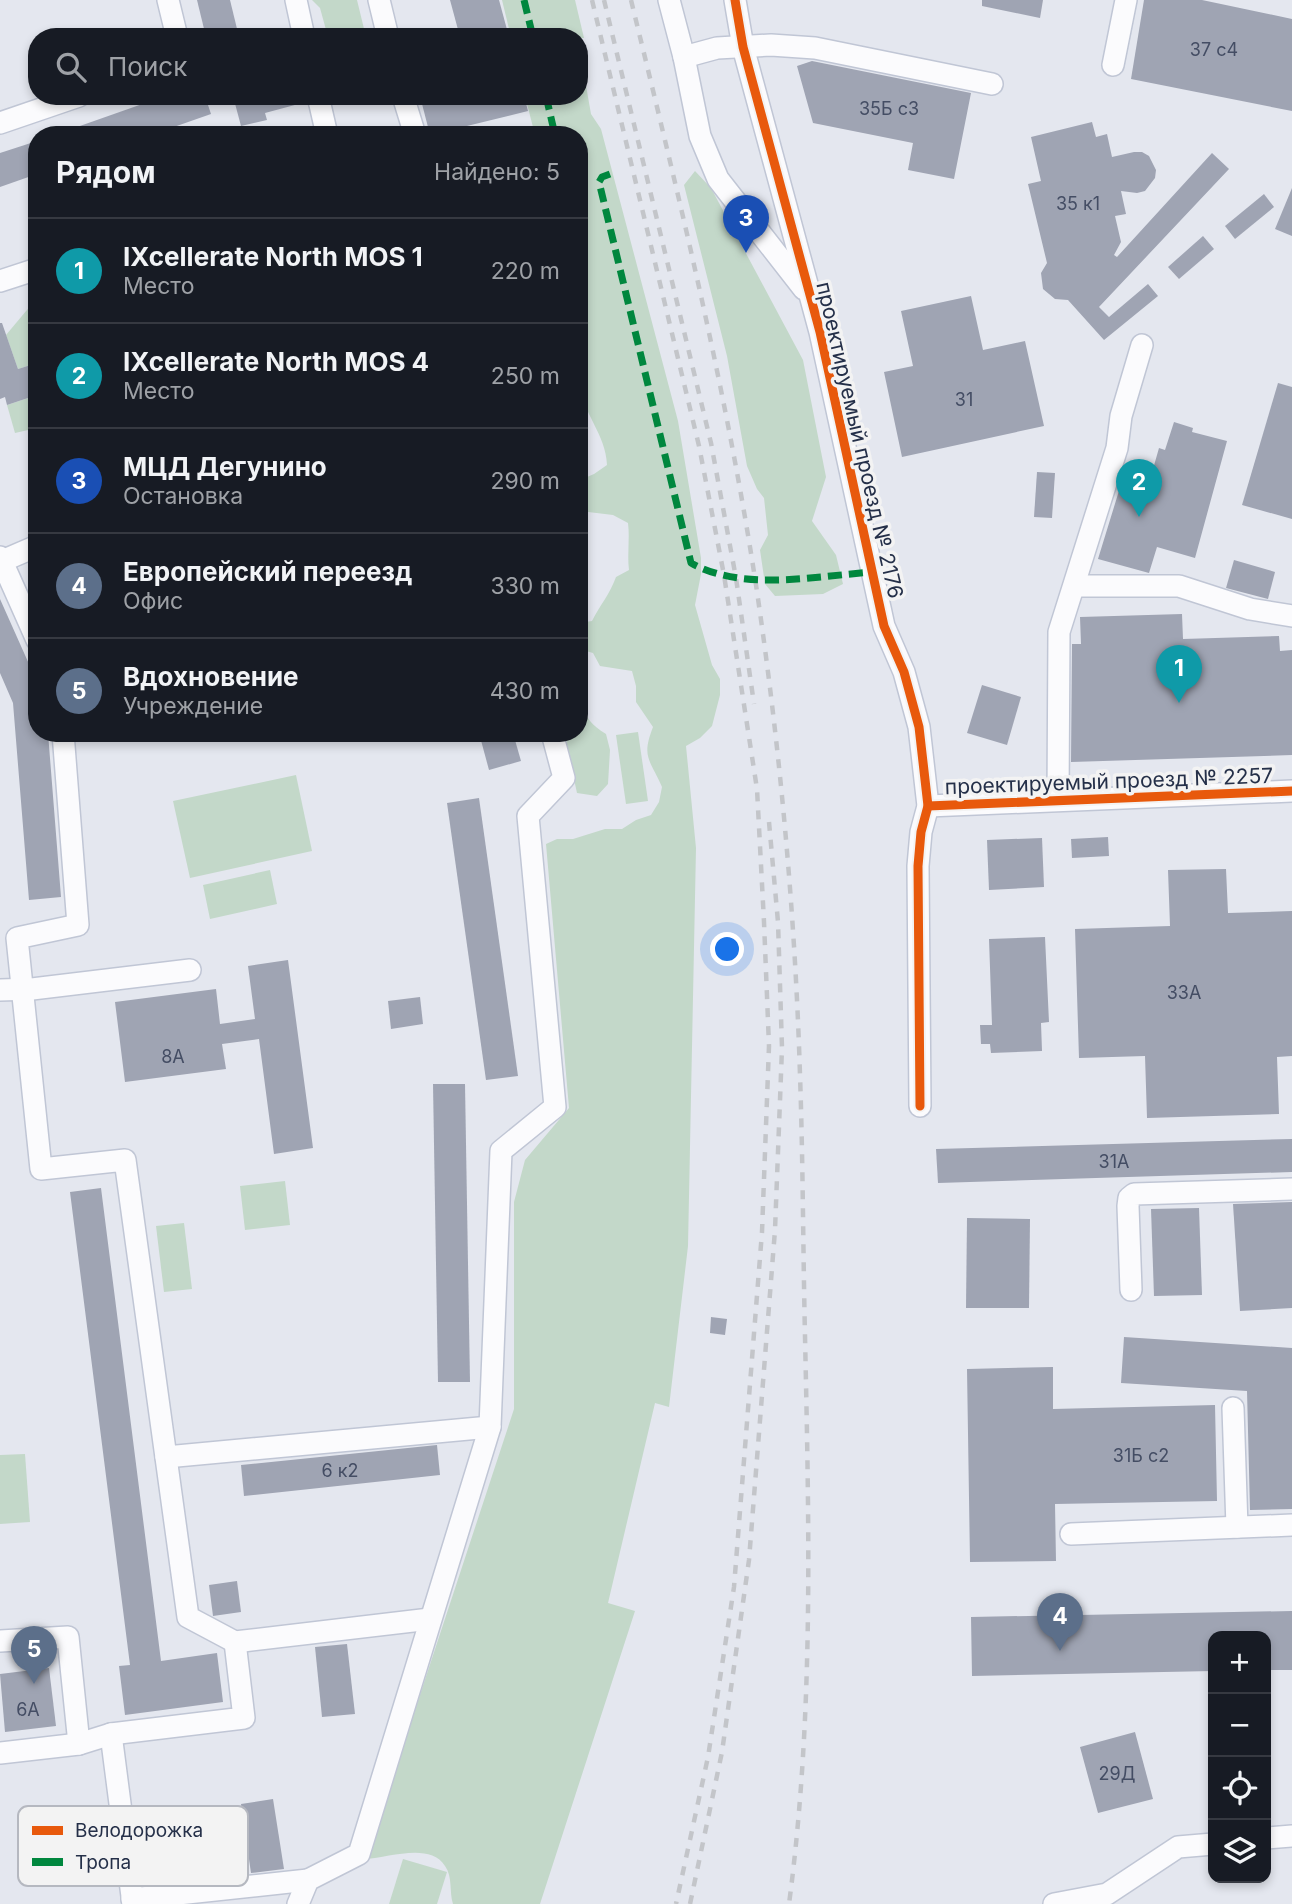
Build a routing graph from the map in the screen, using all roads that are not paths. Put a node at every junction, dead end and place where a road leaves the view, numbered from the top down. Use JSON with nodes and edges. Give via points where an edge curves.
{"nodes":[{"id":1,"x":168,"y":0,"type":"edge"},
{"id":2,"x":296,"y":0,"type":"edge"},
{"id":3,"x":379,"y":0,"type":"edge"},
{"id":4,"x":669,"y":0,"type":"edge"},
{"id":5,"x":735,"y":0,"type":"edge"},
{"id":6,"x":1126,"y":0,"type":"edge"},
{"id":7,"x":175,"y":28,"type":"edge"},
{"id":8,"x":302,"y":28,"type":"edge"},
{"id":9,"x":386,"y":28,"type":"edge"},
{"id":10,"x":743,"y":47,"type":"junction"},
{"id":11,"x":684,"y":57,"type":"junction"},
{"id":12,"x":1114,"y":65,"type":"dead end"},
{"id":13,"x":992,"y":84,"type":"dead end"},
{"id":14,"x":53,"y":105,"type":"edge"},
{"id":15,"x":320,"y":105,"type":"edge"},
{"id":16,"x":407,"y":105,"type":"edge"},
{"id":17,"x":0,"y":123,"type":"edge"},
{"id":18,"x":325,"y":126,"type":"edge"},
{"id":19,"x":412,"y":126,"type":"edge"},
{"id":20,"x":28,"y":271,"type":"edge"},
{"id":21,"x":0,"y":281,"type":"edge"},
{"id":22,"x":810,"y":296,"type":"junction"},
{"id":23,"x":1142,"y":345,"type":"dead end"},
{"id":24,"x":28,"y":549,"type":"edge"},
{"id":25,"x":1,"y":559,"type":"edge"},
{"id":26,"x":1075,"y":586,"type":"junction"},
{"id":27,"x":1292,"y":616,"type":"edge"},
{"id":28,"x":28,"y":620,"type":"edge"},
{"id":29,"x":64,"y":742,"type":"edge"},
{"id":30,"x":554,"y":742,"type":"edge"},
{"id":31,"x":1292,"y":790,"type":"edge"},
{"id":32,"x":1058,"y":800,"type":"junction"},
{"id":33,"x":928,"y":806,"type":"junction"},
{"id":34,"x":190,"y":970,"type":"dead end"},
{"id":35,"x":22,"y":989,"type":"junction"},
{"id":36,"x":0,"y":990,"type":"edge"},
{"id":37,"x":920,"y":1106,"type":"dead end"},
{"id":38,"x":1292,"y":1189,"type":"edge"},
{"id":39,"x":1130,"y":1290,"type":"dead end"},
{"id":40,"x":1233,"y":1408,"type":"dead end"},
{"id":41,"x":490,"y":1427,"type":"junction"},
{"id":42,"x":166,"y":1458,"type":"junction"},
{"id":43,"x":1292,"y":1525,"type":"edge"},
{"id":44,"x":1237,"y":1527,"type":"junction"},
{"id":45,"x":1071,"y":1534,"type":"dead end"},
{"id":46,"x":430,"y":1619,"type":"junction"},
{"id":47,"x":0,"y":1641,"type":"edge"},
{"id":48,"x":235,"y":1642,"type":"junction"},
{"id":49,"x":111,"y":1734,"type":"junction"},
{"id":50,"x":79,"y":1744,"type":"junction"},
{"id":51,"x":0,"y":1754,"type":"edge"},
{"id":52,"x":120,"y":1806,"type":"edge"},
{"id":53,"x":1292,"y":1836,"type":"edge"},
{"id":54,"x":1271,"y":1838,"type":"edge"},
{"id":55,"x":1208,"y":1844,"type":"edge"},
{"id":56,"x":308,"y":1880,"type":"junction"},
{"id":57,"x":133,"y":1902,"type":"edge"},
{"id":58,"x":298,"y":1904,"type":"edge"},
{"id":59,"x":1054,"y":1904,"type":"edge"}],
"edges":[{"from":1,"to":7,"type":"street"},
{"from":2,"to":8,"type":"street"},
{"from":3,"to":9,"type":"street"},
{"from":4,"to":11,"type":"street"},
{"from":5,"to":10,"type":"street","name":"проектируемый проезд № 2176"},
{"from":6,"to":12,"type":"street"},
{"from":10,"to":11,"type":"street"},
{"from":10,"to":13,"type":"street","via":[[815,48]]},
{"from":10,"to":22,"type":"street","name":"проектируемый проезд № 2176"},
{"from":11,"to":22,"type":"street","via":[[700,136],[718,179]]},
{"from":14,"to":17,"type":"street"},
{"from":15,"to":18,"type":"street"},
{"from":16,"to":19,"type":"street"},
{"from":20,"to":21,"type":"street"},
{"from":22,"to":33,"type":"street","name":"проектируемый проезд № 2176","via":[[884,626],[904,672],[919,727]]},
{"from":23,"to":26,"type":"street","via":[[1121,416],[1117,448]]},
{"from":24,"to":25,"type":"street"},
{"from":25,"to":28,"type":"street"},
{"from":26,"to":27,"type":"street","via":[[1179,586],[1250,610]]},
{"from":26,"to":32,"type":"street","via":[[1059,632]]},
{"from":29,"to":35,"type":"street","via":[[78,925],[17,938]]},
{"from":30,"to":41,"type":"street","via":[[564,778],[528,816],[555,1107],[501,1151]]},
{"from":31,"to":32,"type":"street","name":"проектируемый проезд № 2257"},
{"from":32,"to":33,"type":"street","name":"проектируемый проезд № 2257"},
{"from":33,"to":37,"type":"street","name":"проектируемый проезд № 2176","via":[[918,866]]},
{"from":34,"to":35,"type":"street"},
{"from":35,"to":36,"type":"street"},
{"from":35,"to":42,"type":"street","via":[[41,1169],[125,1160]]},
{"from":38,"to":39,"type":"street","via":[[1134,1194],[1128,1206]]},
{"from":40,"to":44,"type":"street"},
{"from":41,"to":42,"type":"street"},
{"from":41,"to":46,"type":"street"},
{"from":42,"to":48,"type":"street","via":[[188,1618]]},
{"from":43,"to":44,"type":"street"},
{"from":44,"to":45,"type":"street"},
{"from":46,"to":48,"type":"street"},
{"from":46,"to":56,"type":"street","via":[[359,1854]]},
{"from":47,"to":50,"type":"street","via":[[68,1636]]},
{"from":48,"to":49,"type":"street","via":[[244,1718]]},
{"from":49,"to":50,"type":"street"},
{"from":49,"to":52,"type":"street"},
{"from":50,"to":51,"type":"street"},
{"from":53,"to":54,"type":"street"},
{"from":55,"to":59,"type":"street","via":[[1178,1847],[1107,1894]]},
{"from":56,"to":57,"type":"street"},
{"from":56,"to":58,"type":"street"}]}
